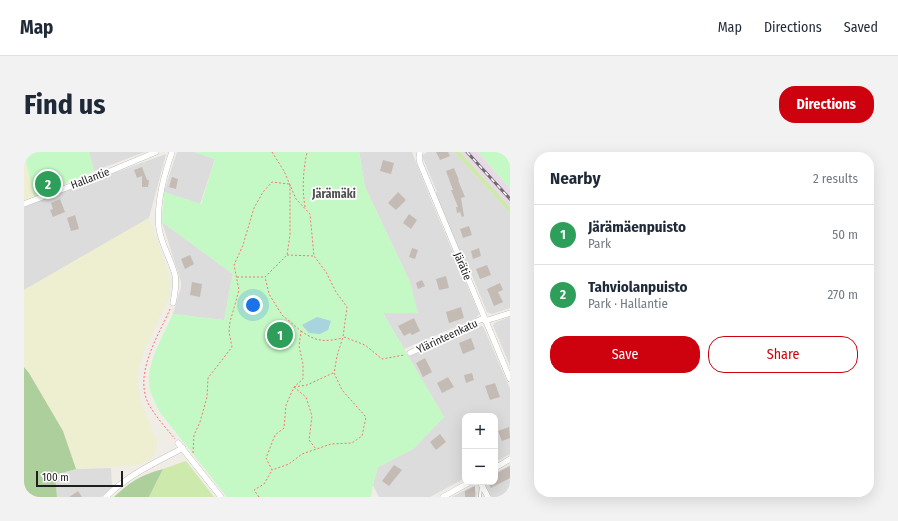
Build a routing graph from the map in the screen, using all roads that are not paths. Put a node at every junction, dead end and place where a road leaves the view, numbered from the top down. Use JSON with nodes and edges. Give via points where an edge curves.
{"nodes":[{"id":1,"x":156,"y":152,"type":"edge"},
{"id":2,"x":172,"y":152,"type":"edge"},
{"id":3,"x":420,"y":152,"type":"edge"},
{"id":4,"x":24,"y":204,"type":"edge"},
{"id":5,"x":173,"y":303,"type":"road end"},
{"id":6,"x":510,"y":313,"type":"edge"},
{"id":7,"x":485,"y":320,"type":"junction"},
{"id":8,"x":410,"y":353,"type":"road end"},
{"id":9,"x":510,"y":379,"type":"edge"},
{"id":10,"x":178,"y":443,"type":"road end"},
{"id":11,"x":183,"y":448,"type":"junction"},
{"id":12,"x":510,"y":459,"type":"edge"},
{"id":13,"x":498,"y":466,"type":"edge"},
{"id":14,"x":465,"y":485,"type":"edge"},
{"id":15,"x":480,"y":485,"type":"edge"},
{"id":16,"x":481,"y":485,"type":"edge"},
{"id":17,"x":106,"y":497,"type":"edge"},
{"id":18,"x":221,"y":497,"type":"edge"},
{"id":19,"x":443,"y":497,"type":"edge"},
{"id":20,"x":480,"y":497,"type":"edge"},
{"id":21,"x":488,"y":497,"type":"edge"}],
"edges":[{"from":1,"to":4,"type":"street","name":"Hallantie"},
{"from":2,"to":5,"type":"street","via":[[166,169],[158,218],[162,241],[175,275]]},
{"from":3,"to":7,"type":"street","name":"Järätie","via":[[420,163]]},
{"from":6,"to":7,"type":"street","name":"Ylärinteenkatu"},
{"from":7,"to":8,"type":"street","name":"Ylärinteenkatu"},
{"from":7,"to":9,"type":"street","name":"Järätie"},
{"from":10,"to":11,"type":"street"},
{"from":11,"to":17,"type":"street","via":[[134,474]]},
{"from":11,"to":18,"type":"street"},
{"from":12,"to":13,"type":"street"},
{"from":14,"to":19,"type":"street"},
{"from":15,"to":20,"type":"lane"},
{"from":16,"to":21,"type":"street"}]}
